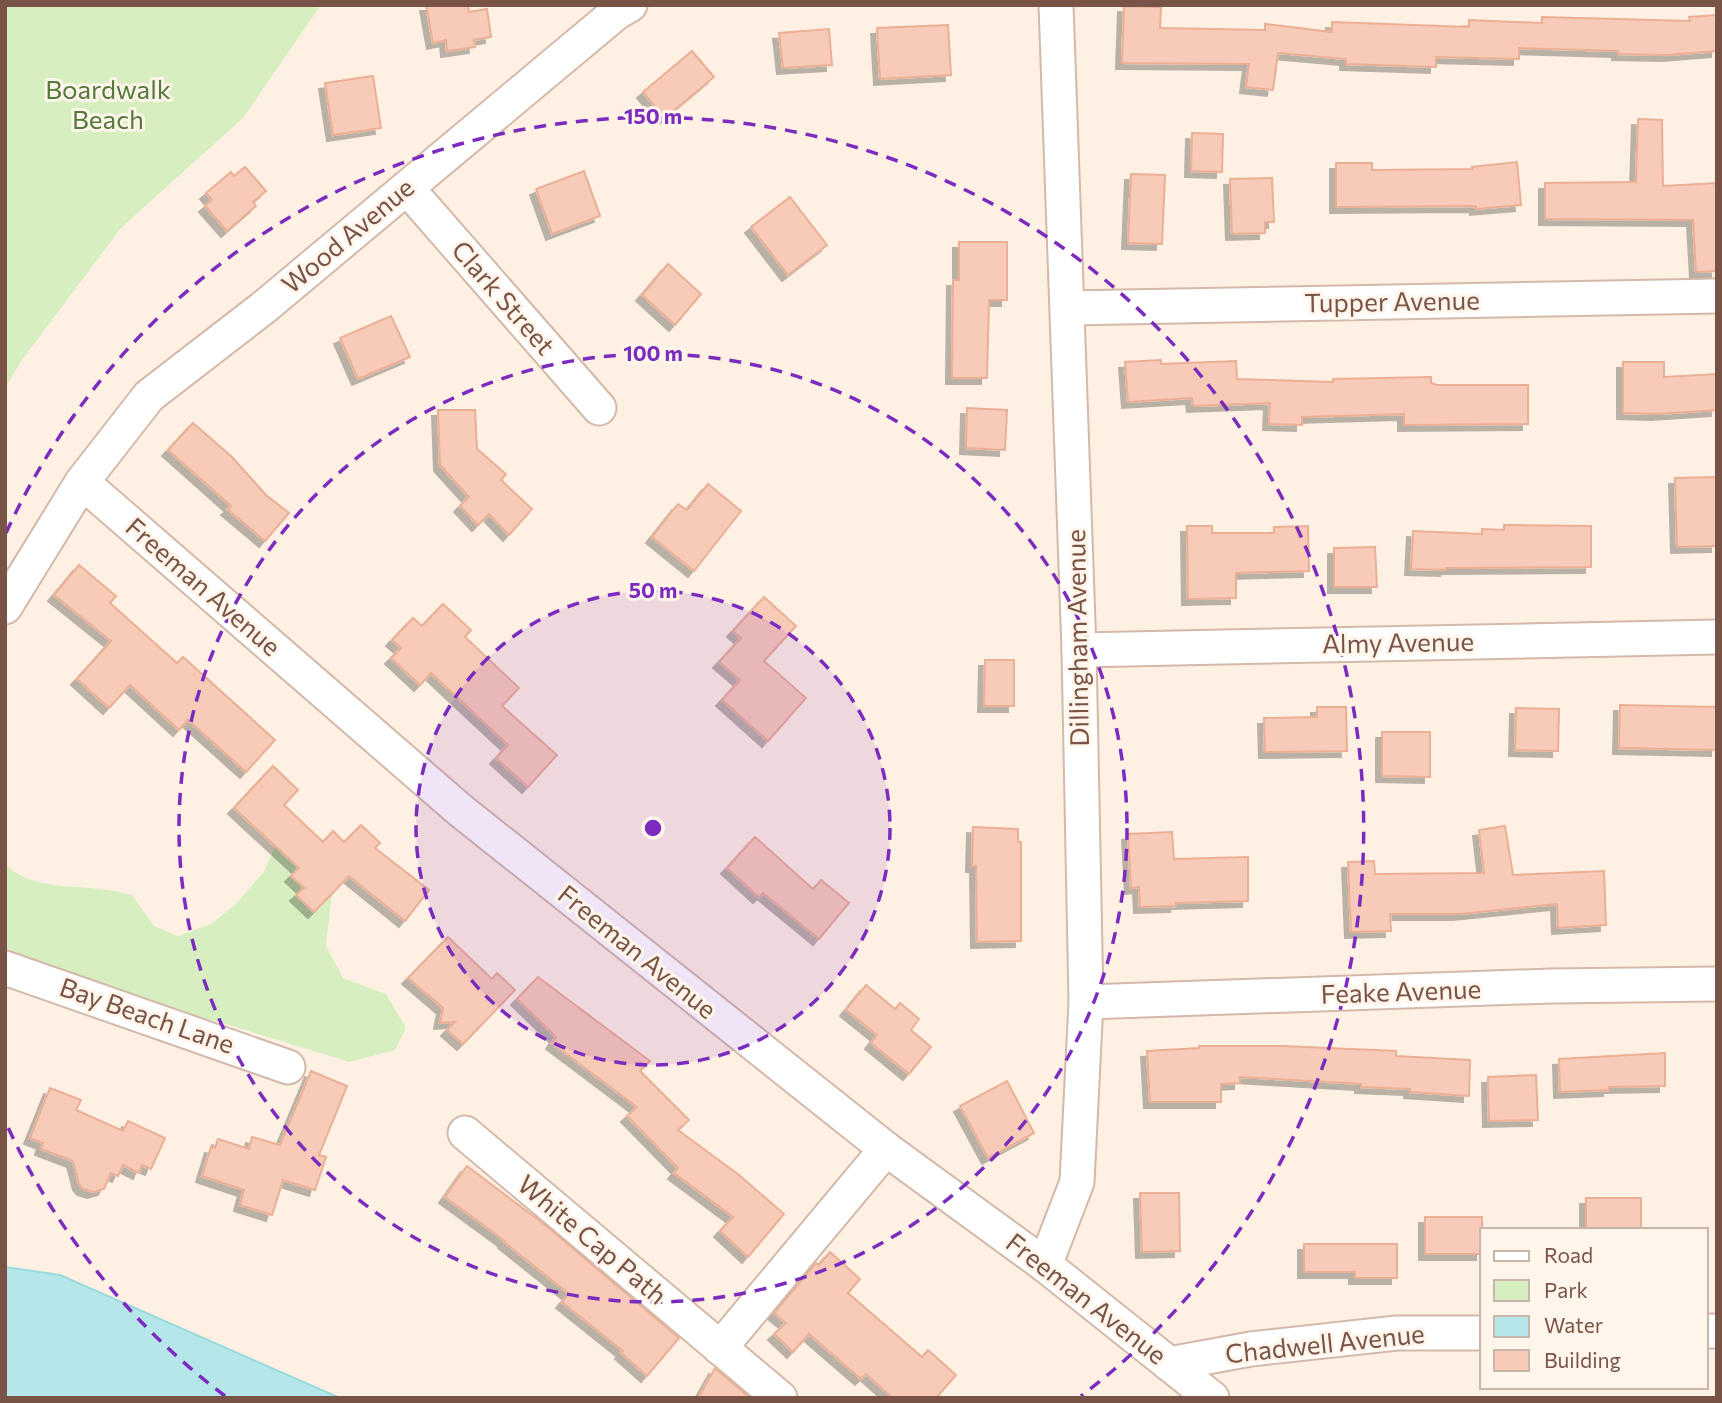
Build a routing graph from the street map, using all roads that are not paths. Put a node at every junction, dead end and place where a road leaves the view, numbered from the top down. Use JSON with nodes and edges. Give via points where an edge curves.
{"nodes":[{"id":1,"x":630,"y":5,"type":"edge"},
{"id":2,"x":1056,"y":5,"type":"edge"},
{"id":3,"x":407,"y":188,"type":"junction"},
{"id":4,"x":1717,"y":296,"type":"edge"},
{"id":5,"x":1068,"y":309,"type":"junction"},
{"id":6,"x":599,"y":408,"type":"dead end"},
{"id":7,"x":82,"y":482,"type":"junction"},
{"id":8,"x":5,"y":607,"type":"edge"},
{"id":9,"x":1717,"y":637,"type":"edge"},
{"id":10,"x":1079,"y":650,"type":"junction"},
{"id":11,"x":5,"y":968,"type":"edge"},
{"id":12,"x":1717,"y":984,"type":"edge"},
{"id":13,"x":1086,"y":1002,"type":"junction"},
{"id":14,"x":288,"y":1067,"type":"dead end"},
{"id":15,"x":465,"y":1133,"type":"dead end"},
{"id":16,"x":886,"y":1149,"type":"junction"},
{"id":17,"x":1045,"y":1265,"type":"junction"},
{"id":18,"x":1480,"y":1333,"type":"edge"},
{"id":19,"x":720,"y":1348,"type":"junction"},
{"id":20,"x":1169,"y":1364,"type":"junction"},
{"id":21,"x":779,"y":1398,"type":"edge"},
{"id":22,"x":1212,"y":1398,"type":"edge"}],
"edges":[{"from":1,"to":3,"type":"street","name":"Wood Avenue"},
{"from":2,"to":5,"type":"street","name":"Dillingham Avenue"},
{"from":3,"to":6,"type":"street","name":"Clark Street"},
{"from":3,"to":7,"type":"street","name":"Wood Avenue","via":[[149,396]]},
{"from":4,"to":5,"type":"street","name":"Tupper Avenue"},
{"from":5,"to":10,"type":"street","name":"Dillingham Avenue"},
{"from":7,"to":8,"type":"street","name":"Wood Avenue"},
{"from":7,"to":16,"type":"street","name":"Freeman Avenue","via":[[460,810]]},
{"from":9,"to":10,"type":"street","name":"Almy Avenue"},
{"from":10,"to":13,"type":"street","name":"Dillingham Avenue"},
{"from":11,"to":14,"type":"street","name":"Bay Beach Lane"},
{"from":12,"to":13,"type":"street","name":"Feake Avenue"},
{"from":13,"to":17,"type":"street","name":"Dillingham Avenue","via":[[1077,1181]]},
{"from":15,"to":19,"type":"street","name":"White Cap Path"},
{"from":16,"to":17,"type":"street","name":"Freeman Avenue"},
{"from":16,"to":19,"type":"street"},
{"from":17,"to":20,"type":"street","name":"Freeman Avenue"},
{"from":18,"to":20,"type":"street","name":"Chadwell Avenue","via":[[1397,1333],[1251,1349]]},
{"from":19,"to":21,"type":"street","name":"White Cap Path"},
{"from":20,"to":22,"type":"street","name":"Freeman Avenue"}]}
